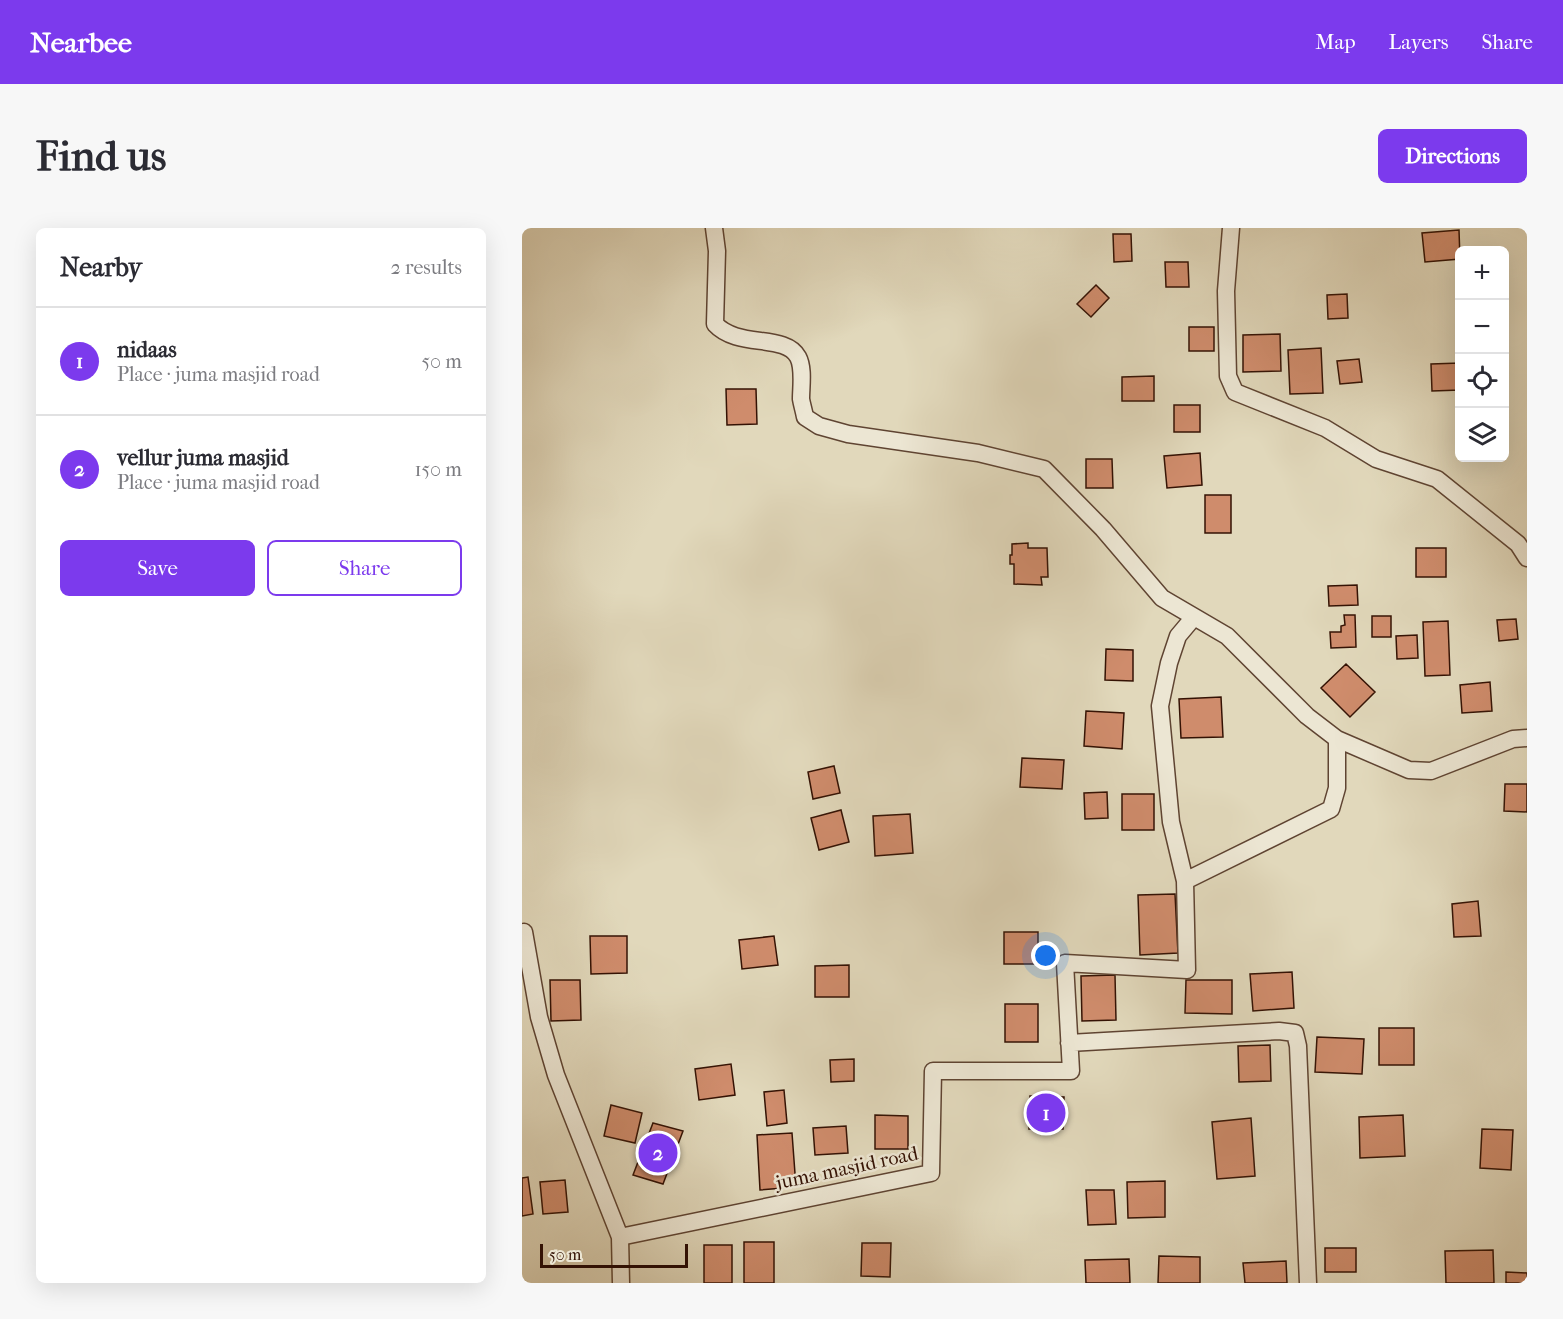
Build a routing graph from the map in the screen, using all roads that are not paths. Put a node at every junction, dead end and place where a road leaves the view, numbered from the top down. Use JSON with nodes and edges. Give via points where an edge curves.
{"nodes":[{"id":1,"x":714,"y":228,"type":"edge"},
{"id":2,"x":1230,"y":228,"type":"edge"},
{"id":3,"x":1527,"y":558,"type":"edge"},
{"id":4,"x":1194,"y":617,"type":"junction"},
{"id":5,"x":1527,"y":738,"type":"edge"},
{"id":6,"x":1337,"y":739,"type":"junction"},
{"id":7,"x":1185,"y":881,"type":"junction"},
{"id":8,"x":524,"y":932,"type":"dead end"},
{"id":9,"x":1069,"y":1042,"type":"junction"},
{"id":10,"x":620,"y":1237,"type":"junction"},
{"id":11,"x":621,"y":1283,"type":"edge"},
{"id":12,"x":1308,"y":1283,"type":"edge"}],
"edges":[{"from":1,"to":4,"type":"street","via":[[715,324],[732,337],[791,348],[799,359],[805,417],[819,426],[848,434],[978,453],[1044,469],[1103,529],[1162,598]]},
{"from":2,"to":3,"type":"street","via":[[1226,291],[1228,376],[1235,392],[1325,428],[1376,459],[1437,479],[1518,543]]},
{"from":4,"to":6,"type":"street","via":[[1227,636],[1307,716]]},
{"from":4,"to":7,"type":"street","via":[[1178,636],[1161,706],[1171,822]]},
{"from":5,"to":6,"type":"street","via":[[1514,739],[1431,771],[1408,770]]},
{"from":6,"to":7,"type":"street","via":[[1337,788],[1330,808]]},
{"from":7,"to":9,"type":"street","via":[[1187,970],[1065,963]]},
{"from":8,"to":10,"type":"street","via":[[539,1017],[556,1075]]},
{"from":9,"to":10,"type":"street","name":"juma masjid road","via":[[1071,1071],[933,1071],[931,1173]]},
{"from":9,"to":12,"type":"street","via":[[1295,1033]]},
{"from":10,"to":11,"type":"street"}]}
